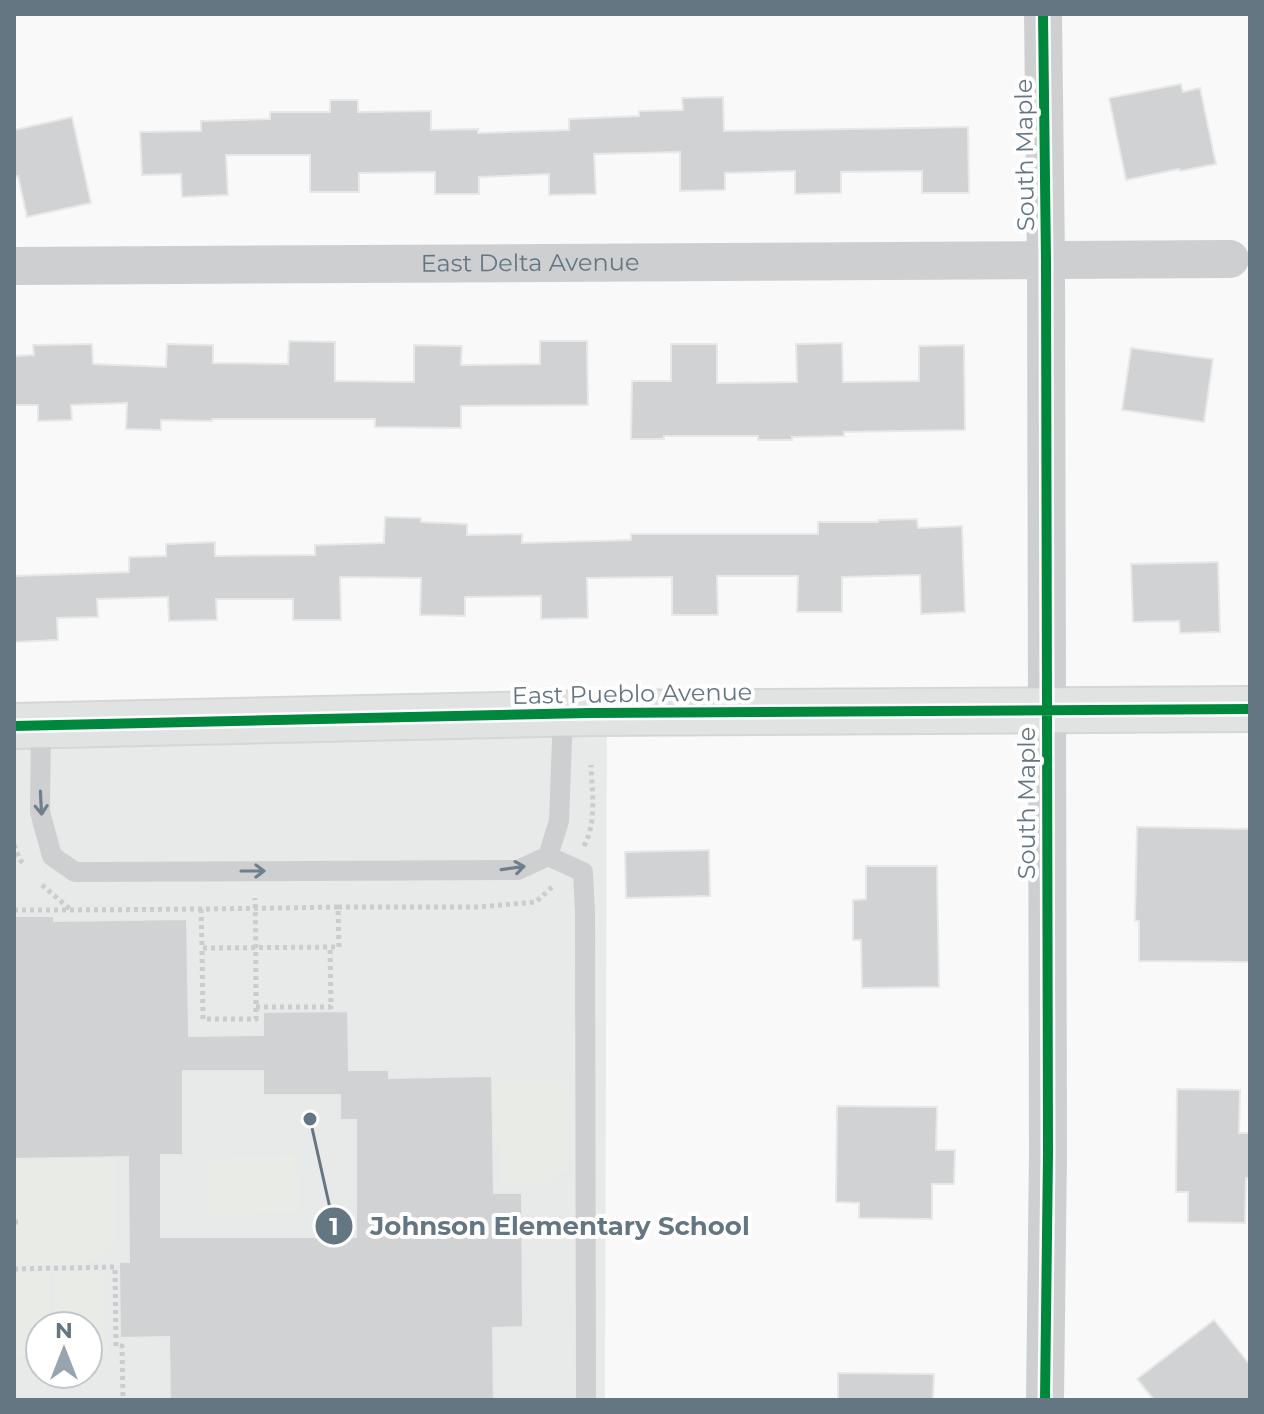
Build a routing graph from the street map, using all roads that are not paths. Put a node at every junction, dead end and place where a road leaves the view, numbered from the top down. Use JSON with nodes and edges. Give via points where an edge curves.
{"nodes":[{"id":1,"x":1043,"y":14,"type":"edge"},
{"id":2,"x":1230,"y":259,"type":"dead end"},
{"id":3,"x":1046,"y":261,"type":"junction"},
{"id":4,"x":14,"y":266,"type":"edge"},
{"id":5,"x":1250,"y":709,"type":"edge"},
{"id":6,"x":1046,"y":711,"type":"junction"},
{"id":7,"x":563,"y":714,"type":"junction"},
{"id":8,"x":28,"y":726,"type":"edge"},
{"id":9,"x":548,"y":856,"type":"junction"},
{"id":10,"x":586,"y":1400,"type":"edge"},
{"id":11,"x":1045,"y":1400,"type":"edge"}],
"edges":[{"from":1,"to":3,"type":"street","name":"South Maple"},
{"from":2,"to":3,"type":"street","name":"East Delta Avenue"},
{"from":3,"to":4,"type":"street","name":"East Delta Avenue"},
{"from":3,"to":6,"type":"street","name":"South Maple"},
{"from":5,"to":6,"type":"street","name":"East Pueblo Avenue"},
{"from":6,"to":7,"type":"street","name":"East Pueblo Avenue"},
{"from":6,"to":11,"type":"street","name":"South Maple"},
{"from":7,"to":8,"type":"street","name":"East Pueblo Avenue"},
{"from":7,"to":9,"type":"lane","via":[[559,821]]},
{"from":8,"to":9,"type":"lane","one_way":true,"via":[[52,856],[75,872],[518,870]]},
{"from":9,"to":10,"type":"lane","via":[[583,872]]}]}
